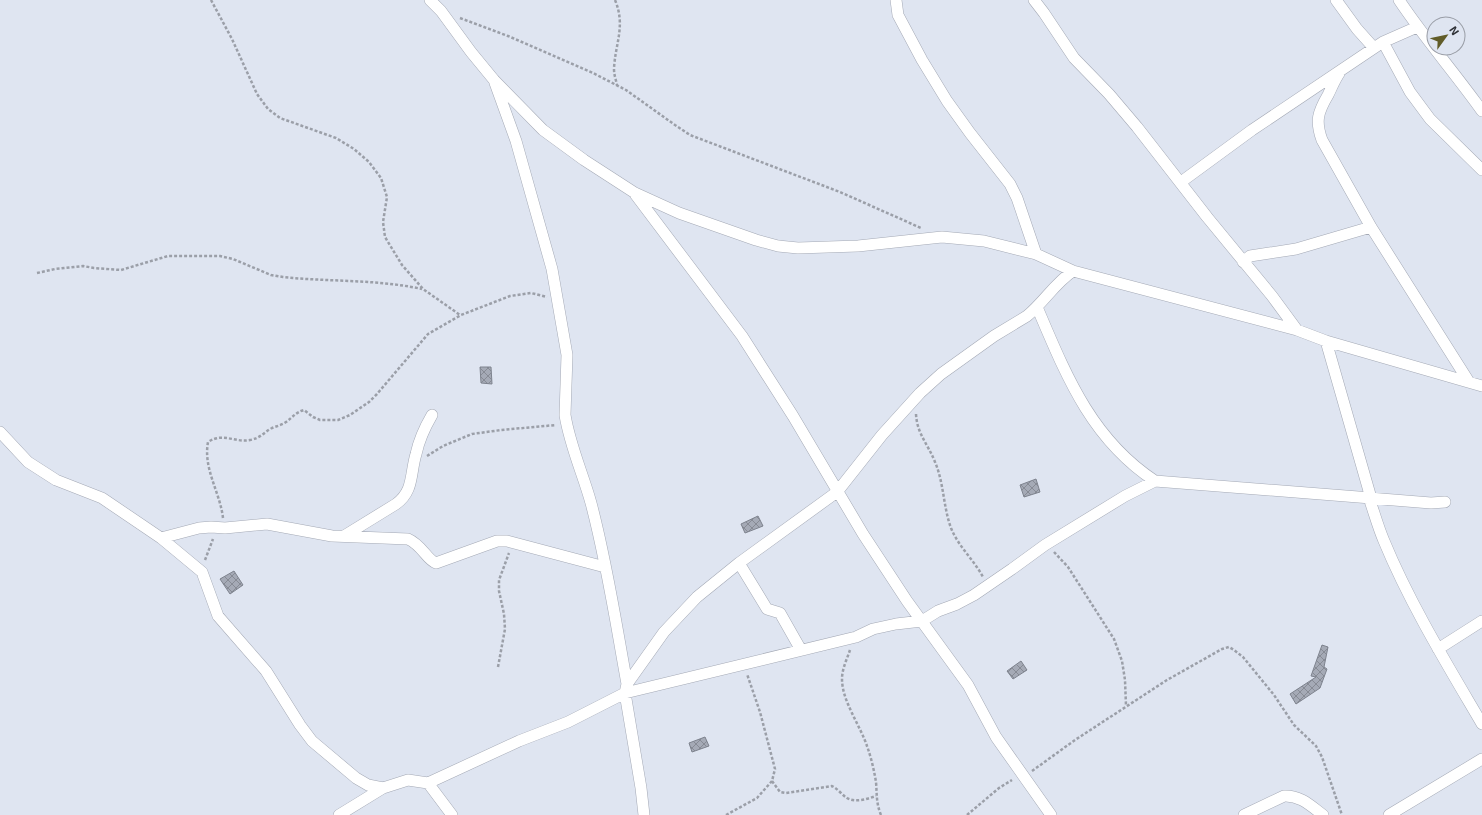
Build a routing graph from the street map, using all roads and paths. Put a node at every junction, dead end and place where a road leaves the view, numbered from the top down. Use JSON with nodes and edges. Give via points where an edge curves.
{"nodes":[{"id":1,"x":211,"y":0,"type":"edge"},
{"id":2,"x":430,"y":0,"type":"edge"},
{"id":3,"x":615,"y":0,"type":"edge"},
{"id":4,"x":896,"y":0,"type":"edge"},
{"id":5,"x":1034,"y":0,"type":"edge"},
{"id":6,"x":1336,"y":0,"type":"edge"},
{"id":7,"x":1399,"y":0,"type":"edge"},
{"id":8,"x":441,"y":11,"type":"junction"},
{"id":9,"x":1417,"y":27,"type":"junction"},
{"id":10,"x":1378,"y":45,"type":"junction"},
{"id":11,"x":1340,"y":72,"type":"junction"},
{"id":12,"x":494,"y":80,"type":"junction"},
{"id":13,"x":617,"y":85,"type":"junction"},
{"id":14,"x":1482,"y":111,"type":"edge"},
{"id":15,"x":1482,"y":170,"type":"edge"},
{"id":16,"x":1181,"y":182,"type":"junction"},
{"id":17,"x":635,"y":193,"type":"junction"},
{"id":18,"x":1371,"y":227,"type":"junction"},
{"id":19,"x":922,"y":228,"type":"dead end"},
{"id":20,"x":1036,"y":254,"type":"junction"},
{"id":21,"x":1243,"y":262,"type":"junction"},
{"id":22,"x":1073,"y":271,"type":"junction"},
{"id":23,"x":37,"y":272,"type":"dead end"},
{"id":24,"x":423,"y":289,"type":"junction"},
{"id":25,"x":557,"y":300,"type":"junction"},
{"id":26,"x":1037,"y":308,"type":"junction"},
{"id":27,"x":460,"y":315,"type":"junction"},
{"id":28,"x":1297,"y":330,"type":"junction"},
{"id":29,"x":1326,"y":341,"type":"junction"},
{"id":30,"x":1469,"y":382,"type":"junction"},
{"id":31,"x":1482,"y":386,"type":"edge"},
{"id":32,"x":920,"y":393,"type":"junction"},
{"id":33,"x":432,"y":415,"type":"dead end"},
{"id":34,"x":567,"y":424,"type":"junction"},
{"id":35,"x":0,"y":432,"type":"edge"},
{"id":36,"x":412,"y":475,"type":"junction"},
{"id":37,"x":1155,"y":481,"type":"junction"},
{"id":38,"x":837,"y":492,"type":"junction"},
{"id":39,"x":1370,"y":498,"type":"junction"},
{"id":40,"x":1445,"y":502,"type":"dead end"},
{"id":41,"x":225,"y":528,"type":"junction"},
{"id":42,"x":344,"y":536,"type":"junction"},
{"id":43,"x":161,"y":538,"type":"junction"},
{"id":44,"x":516,"y":543,"type":"junction"},
{"id":45,"x":1046,"y":545,"type":"junction"},
{"id":46,"x":739,"y":563,"type":"junction"},
{"id":47,"x":605,"y":567,"type":"junction"},
{"id":48,"x":202,"y":572,"type":"junction"},
{"id":49,"x":987,"y":586,"type":"junction"},
{"id":50,"x":922,"y":620,"type":"junction"},
{"id":51,"x":1482,"y":621,"type":"edge"},
{"id":52,"x":856,"y":637,"type":"junction"},
{"id":53,"x":1438,"y":649,"type":"junction"},
{"id":54,"x":801,"y":650,"type":"junction"},
{"id":55,"x":741,"y":665,"type":"junction"},
{"id":56,"x":498,"y":667,"type":"dead end"},
{"id":57,"x":626,"y":689,"type":"junction"},
{"id":58,"x":1126,"y":707,"type":"junction"},
{"id":59,"x":1482,"y":724,"type":"edge"},
{"id":60,"x":1482,"y":759,"type":"edge"},
{"id":61,"x":1022,"y":776,"type":"junction"},
{"id":62,"x":772,"y":781,"type":"junction"},
{"id":63,"x":428,"y":783,"type":"junction"},
{"id":64,"x":383,"y":788,"type":"junction"},
{"id":65,"x":876,"y":796,"type":"junction"},
{"id":66,"x":339,"y":815,"type":"edge"},
{"id":67,"x":452,"y":815,"type":"edge"},
{"id":68,"x":644,"y":815,"type":"edge"},
{"id":69,"x":726,"y":815,"type":"edge"},
{"id":70,"x":881,"y":815,"type":"edge"},
{"id":71,"x":967,"y":815,"type":"edge"},
{"id":72,"x":1051,"y":815,"type":"edge"},
{"id":73,"x":1244,"y":815,"type":"edge"},
{"id":74,"x":1323,"y":815,"type":"edge"},
{"id":75,"x":1342,"y":815,"type":"edge"},
{"id":76,"x":1389,"y":815,"type":"edge"}],
"edges":[{"from":1,"to":24,"type":"path","via":[[257,94],[268,109],[280,118],[336,138],[354,149],[373,167],[381,178],[387,197],[383,222],[385,237],[402,265]]},
{"from":2,"to":8,"type":"street"},
{"from":3,"to":13,"type":"path","via":[[620,11],[614,70]]},
{"from":4,"to":20,"type":"street","via":[[898,16],[947,101],[1010,184]]},
{"from":5,"to":16,"type":"street","via":[[1074,58],[1109,94]]},
{"from":6,"to":10,"type":"street","via":[[1357,29]]},
{"from":7,"to":9,"type":"street"},
{"from":8,"to":12,"type":"street"},
{"from":8,"to":13,"type":"path","via":[[508,36]]},
{"from":9,"to":10,"type":"street"},
{"from":9,"to":14,"type":"street"},
{"from":10,"to":11,"type":"street"},
{"from":10,"to":15,"type":"street","via":[[1430,119]]},
{"from":11,"to":16,"type":"street","via":[[1252,130]]},
{"from":11,"to":18,"type":"street","via":[[1321,106],[1318,129]]},
{"from":12,"to":17,"type":"street","via":[[543,130]]},
{"from":12,"to":25,"type":"street","via":[[516,141],[552,269]]},
{"from":13,"to":19,"type":"path","via":[[690,135],[840,192]]},
{"from":16,"to":21,"type":"street"},
{"from":17,"to":20,"type":"street","via":[[680,213],[778,246],[858,246],[942,236],[984,241]]},
{"from":17,"to":38,"type":"street","via":[[742,336]]},
{"from":18,"to":21,"type":"street","via":[[1296,249],[1250,256]]},
{"from":18,"to":30,"type":"street"},
{"from":20,"to":22,"type":"street"},
{"from":21,"to":28,"type":"street"},
{"from":22,"to":26,"type":"street","via":[[1062,278]]},
{"from":22,"to":28,"type":"street"},
{"from":23,"to":24,"type":"path","via":[[83,266],[121,270],[168,256],[220,256],[283,277],[378,282]]},
{"from":24,"to":27,"type":"path"},
{"from":25,"to":27,"type":"path","via":[[531,293],[510,296]]},
{"from":25,"to":34,"type":"street","via":[[567,355]]},
{"from":26,"to":32,"type":"street","via":[[962,357]]},
{"from":26,"to":37,"type":"street","via":[[1077,396],[1094,422],[1122,456]]},
{"from":27,"to":41,"type":"path","via":[[428,334],[377,394],[350,415],[338,420],[320,420],[304,410],[270,429],[260,438],[249,440],[220,437],[208,442],[209,472],[219,498]]},
{"from":28,"to":29,"type":"street"},
{"from":29,"to":30,"type":"street"},
{"from":29,"to":39,"type":"street"},
{"from":30,"to":31,"type":"street"},
{"from":32,"to":38,"type":"street","via":[[882,435]]},
{"from":32,"to":49,"type":"path","via":[[916,415],[917,427],[937,466],[952,529]]},
{"from":33,"to":36,"type":"street","via":[[415,455]]},
{"from":34,"to":36,"type":"path","via":[[472,434],[427,456]]},
{"from":34,"to":47,"type":"street","via":[[591,503]]},
{"from":35,"to":43,"type":"street","via":[[28,462],[56,480],[102,498]]},
{"from":36,"to":42,"type":"street","via":[[408,493],[402,500]]},
{"from":37,"to":39,"type":"street"},
{"from":37,"to":45,"type":"street","via":[[1125,496]]},
{"from":38,"to":46,"type":"street"},
{"from":38,"to":50,"type":"street"},
{"from":39,"to":40,"type":"street"},
{"from":39,"to":53,"type":"street","via":[[1384,541],[1400,577]]},
{"from":41,"to":42,"type":"street","via":[[267,524],[322,535]]},
{"from":41,"to":43,"type":"street","via":[[199,528]]},
{"from":41,"to":48,"type":"path","via":[[216,533]]},
{"from":42,"to":44,"type":"street","via":[[408,539],[415,542],[430,560],[436,563],[497,541]]},
{"from":43,"to":48,"type":"street"},
{"from":44,"to":47,"type":"street"},
{"from":44,"to":56,"type":"path","via":[[508,554],[499,580],[505,629]]},
{"from":45,"to":49,"type":"street"},
{"from":45,"to":58,"type":"path","via":[[1068,567],[1114,639],[1122,661]]},
{"from":46,"to":54,"type":"street","via":[[767,609],[780,613]]},
{"from":46,"to":57,"type":"street","via":[[697,597],[664,632]]},
{"from":47,"to":57,"type":"street"},
{"from":48,"to":64,"type":"street","via":[[218,616],[266,671],[312,741],[356,778],[368,785]]},
{"from":49,"to":50,"type":"street","via":[[957,604]]},
{"from":50,"to":52,"type":"street","via":[[873,629]]},
{"from":50,"to":61,"type":"street","via":[[968,685]]},
{"from":51,"to":53,"type":"street"},
{"from":52,"to":54,"type":"street"},
{"from":52,"to":65,"type":"path","via":[[844,666],[842,679],[847,700],[869,752],[876,782]]},
{"from":53,"to":59,"type":"street"},
{"from":54,"to":55,"type":"street"},
{"from":55,"to":57,"type":"street"},
{"from":55,"to":62,"type":"path","via":[[746,672],[760,712],[775,769]]},
{"from":57,"to":63,"type":"street","via":[[568,722],[519,741]]},
{"from":57,"to":68,"type":"street"},
{"from":58,"to":61,"type":"path"},
{"from":58,"to":75,"type":"path","via":[[1167,680],[1229,647],[1243,657],[1294,725],[1316,746]]},
{"from":60,"to":76,"type":"street"},
{"from":61,"to":71,"type":"path","via":[[1000,788]]},
{"from":61,"to":72,"type":"street"},
{"from":62,"to":65,"type":"path","via":[[780,792],[786,793],[832,786],[854,800]]},
{"from":62,"to":69,"type":"path","via":[[757,798]]},
{"from":63,"to":64,"type":"street","via":[[408,780]]},
{"from":63,"to":67,"type":"street"},
{"from":64,"to":66,"type":"street"},
{"from":65,"to":70,"type":"path"},
{"from":73,"to":74,"type":"street","via":[[1284,796],[1291,796],[1302,800]]}]}
